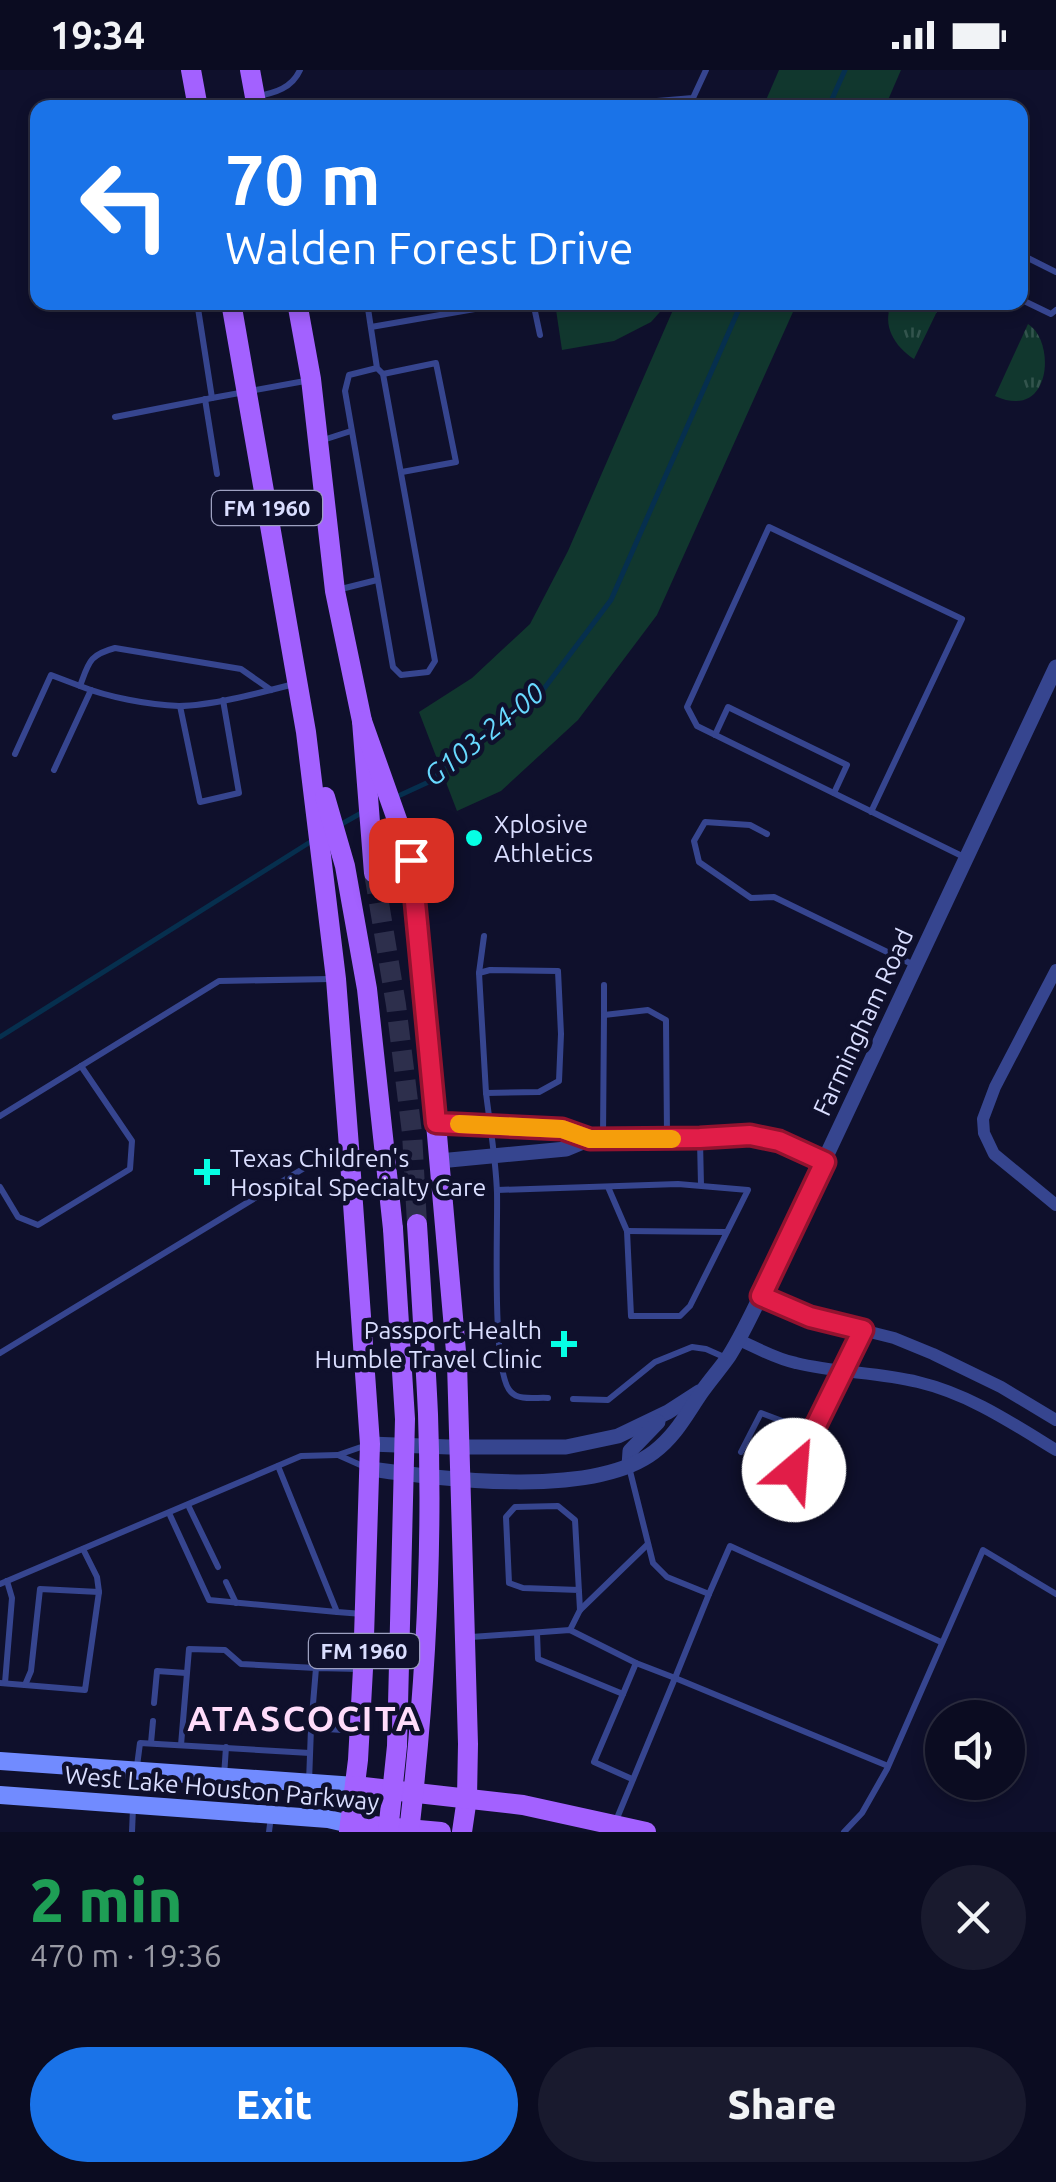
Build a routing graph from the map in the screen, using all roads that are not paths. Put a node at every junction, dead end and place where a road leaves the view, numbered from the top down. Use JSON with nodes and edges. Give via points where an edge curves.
{"nodes":[{"id":1,"x":191,"y":70,"type":"edge"},
{"id":2,"x":250,"y":70,"type":"edge"},
{"id":3,"x":300,"y":70,"type":"edge"},
{"id":4,"x":706,"y":70,"type":"edge"},
{"id":5,"x":197,"y":100,"type":"edge"},
{"id":6,"x":256,"y":100,"type":"edge"},
{"id":7,"x":260,"y":100,"type":"edge"},
{"id":8,"x":670,"y":100,"type":"edge"},
{"id":9,"x":1028,"y":258,"type":"edge"},
{"id":10,"x":1056,"y":272,"type":"edge"},
{"id":11,"x":1028,"y":303,"type":"edge"},
{"id":12,"x":198,"y":310,"type":"edge"},
{"id":13,"x":233,"y":310,"type":"edge"},
{"id":14,"x":303,"y":310,"type":"edge"},
{"id":15,"x":369,"y":310,"type":"edge"},
{"id":16,"x":469,"y":310,"type":"edge"},
{"id":17,"x":535,"y":310,"type":"edge"},
{"id":18,"x":1056,"y":310,"type":"edge"},
{"id":19,"x":371,"y":327,"type":"junction"},
{"id":20,"x":540,"y":334,"type":"dead end"},
{"id":21,"x":380,"y":371,"type":"junction"},
{"id":22,"x":311,"y":380,"type":"junction"},
{"id":23,"x":247,"y":391,"type":"junction"},
{"id":24,"x":208,"y":398,"type":"junction"},
{"id":25,"x":116,"y":417,"type":"dead end"},
{"id":26,"x":352,"y":431,"type":"junction"},
{"id":27,"x":319,"y":442,"type":"junction"},
{"id":28,"x":402,"y":472,"type":"junction"},
{"id":29,"x":217,"y":474,"type":"dead end"},
{"id":30,"x":378,"y":580,"type":"junction"},
{"id":31,"x":335,"y":590,"type":"junction"},
{"id":32,"x":1055,"y":671,"type":"edge"},
{"id":33,"x":298,"y":683,"type":"junction"},
{"id":34,"x":80,"y":686,"type":"junction"},
{"id":35,"x":90,"y":690,"type":"junction"},
{"id":36,"x":271,"y":690,"type":"junction"},
{"id":37,"x":223,"y":700,"type":"junction"},
{"id":38,"x":180,"y":706,"type":"junction"},
{"id":39,"x":360,"y":712,"type":"junction"},
{"id":40,"x":305,"y":722,"type":"junction"},
{"id":41,"x":715,"y":735,"type":"junction"},
{"id":42,"x":15,"y":754,"type":"dead end"},
{"id":43,"x":54,"y":770,"type":"dead end"},
{"id":44,"x":834,"y":794,"type":"junction"},
{"id":45,"x":871,"y":812,"type":"junction"},
{"id":46,"x":767,"y":834,"type":"dead end"},
{"id":47,"x":967,"y":859,"type":"junction"},
{"id":48,"x":374,"y":873,"type":"tunnel mouth"},
{"id":49,"x":484,"y":936,"type":"dead end"},
{"id":50,"x":915,"y":966,"type":"junction"},
{"id":51,"x":1056,"y":970,"type":"edge"},
{"id":52,"x":479,"y":973,"type":"junction"},
{"id":53,"x":336,"y":979,"type":"junction"},
{"id":54,"x":604,"y":985,"type":"dead end"},
{"id":55,"x":604,"y":1015,"type":"junction"},
{"id":56,"x":82,"y":1066,"type":"junction"},
{"id":57,"x":486,"y":1093,"type":"junction"},
{"id":58,"x":0,"y":1116,"type":"edge"},
{"id":59,"x":436,"y":1123,"type":"junction"},
{"id":60,"x":490,"y":1126,"type":"junction"},
{"id":61,"x":700,"y":1138,"type":"junction"},
{"id":62,"x":597,"y":1139,"type":"junction"},
{"id":63,"x":667,"y":1139,"type":"junction"},
{"id":64,"x":350,"y":1147,"type":"junction"},
{"id":65,"x":493,"y":1156,"type":"junction"},
{"id":66,"x":439,"y":1162,"type":"junction"},
{"id":67,"x":825,"y":1162,"type":"junction"},
{"id":68,"x":701,"y":1185,"type":"junction"},
{"id":69,"x":0,"y":1187,"type":"edge"},
{"id":70,"x":608,"y":1187,"type":"junction"},
{"id":71,"x":497,"y":1190,"type":"junction"},
{"id":72,"x":1056,"y":1205,"type":"edge"},
{"id":73,"x":417,"y":1224,"type":"tunnel mouth"},
{"id":74,"x":627,"y":1230,"type":"junction"},
{"id":75,"x":726,"y":1232,"type":"junction"},
{"id":76,"x":761,"y":1296,"type":"junction"},
{"id":77,"x":863,"y":1330,"type":"junction"},
{"id":78,"x":739,"y":1340,"type":"junction"},
{"id":79,"x":0,"y":1353,"type":"edge"},
{"id":80,"x":727,"y":1358,"type":"junction"},
{"id":81,"x":843,"y":1372,"type":"junction"},
{"id":82,"x":1000,"y":1387,"type":"junction"},
{"id":83,"x":703,"y":1390,"type":"junction"},
{"id":84,"x":548,"y":1398,"type":"dead end"},
{"id":85,"x":573,"y":1399,"type":"dead end"},
{"id":86,"x":988,"y":1408,"type":"junction"},
{"id":87,"x":668,"y":1412,"type":"junction"},
{"id":88,"x":1056,"y":1420,"type":"edge"},
{"id":89,"x":814,"y":1433,"type":"junction"},
{"id":90,"x":370,"y":1444,"type":"junction"},
{"id":91,"x":459,"y":1447,"type":"junction"},
{"id":92,"x":1056,"y":1450,"type":"edge"},
{"id":93,"x":740,"y":1452,"type":"dead end"},
{"id":94,"x":338,"y":1454,"type":"junction"},
{"id":95,"x":278,"y":1466,"type":"junction"},
{"id":96,"x":628,"y":1466,"type":"junction"},
{"id":97,"x":370,"y":1469,"type":"junction"},
{"id":98,"x":794,"y":1470,"type":"dead end"},
{"id":99,"x":460,"y":1481,"type":"junction"},
{"id":100,"x":188,"y":1505,"type":"junction"},
{"id":101,"x":169,"y":1512,"type":"junction"},
{"id":102,"x":648,"y":1544,"type":"junction"},
{"id":103,"x":83,"y":1548,"type":"junction"},
{"id":104,"x":218,"y":1567,"type":"dead end"},
{"id":105,"x":4,"y":1582,"type":"edge"},
{"id":106,"x":226,"y":1582,"type":"dead end"},
{"id":107,"x":579,"y":1590,"type":"junction"},
{"id":108,"x":98,"y":1592,"type":"junction"},
{"id":109,"x":709,"y":1594,"type":"junction"},
{"id":110,"x":1056,"y":1594,"type":"edge"},
{"id":111,"x":236,"y":1603,"type":"junction"},
{"id":112,"x":580,"y":1610,"type":"junction"},
{"id":113,"x":337,"y":1612,"type":"junction"},
{"id":114,"x":366,"y":1614,"type":"junction"},
{"id":115,"x":570,"y":1630,"type":"junction"},
{"id":116,"x":537,"y":1633,"type":"junction"},
{"id":117,"x":464,"y":1637,"type":"junction"},
{"id":118,"x":942,"y":1642,"type":"junction"},
{"id":119,"x":636,"y":1663,"type":"junction"},
{"id":120,"x":316,"y":1668,"type":"junction"},
{"id":121,"x":363,"y":1669,"type":"junction"},
{"id":122,"x":186,"y":1673,"type":"junction"},
{"id":123,"x":675,"y":1678,"type":"junction"},
{"id":124,"x":2,"y":1683,"type":"edge"},
{"id":125,"x":25,"y":1686,"type":"junction"},
{"id":126,"x":624,"y":1694,"type":"junction"},
{"id":127,"x":154,"y":1702,"type":"dead end"},
{"id":128,"x":153,"y":1721,"type":"dead end"},
{"id":129,"x":312,"y":1728,"type":"junction"},
{"id":130,"x":360,"y":1731,"type":"junction"},
{"id":131,"x":151,"y":1743,"type":"junction"},
{"id":132,"x":181,"y":1745,"type":"junction"},
{"id":133,"x":226,"y":1747,"type":"junction"},
{"id":134,"x":310,"y":1752,"type":"junction"},
{"id":135,"x":0,"y":1760,"type":"edge"},
{"id":136,"x":888,"y":1766,"type":"junction"},
{"id":137,"x":136,"y":1770,"type":"junction"},
{"id":138,"x":224,"y":1776,"type":"junction"},
{"id":139,"x":632,"y":1780,"type":"junction"},
{"id":140,"x":309,"y":1782,"type":"junction"},
{"id":141,"x":355,"y":1786,"type":"junction"},
{"id":142,"x":0,"y":1794,"type":"edge"},
{"id":143,"x":467,"y":1798,"type":"junction"},
{"id":144,"x":133,"y":1806,"type":"junction"},
{"id":145,"x":270,"y":1823,"type":"edge"},
{"id":146,"x":614,"y":1825,"type":"junction"},
{"id":147,"x":350,"y":1828,"type":"edge"},
{"id":148,"x":132,"y":1832,"type":"edge"},
{"id":149,"x":388,"y":1832,"type":"edge"},
{"id":150,"x":410,"y":1832,"type":"edge"},
{"id":151,"x":441,"y":1832,"type":"edge"},
{"id":152,"x":462,"y":1832,"type":"edge"},
{"id":153,"x":646,"y":1832,"type":"edge"},
{"id":154,"x":844,"y":1832,"type":"edge"}],
"edges":[{"from":1,"to":5,"type":"main road"},
{"from":2,"to":6,"type":"main road"},
{"from":3,"to":7,"type":"lane"},
{"from":4,"to":8,"type":"lane","via":[[694,98]]},
{"from":9,"to":10,"type":"lane"},
{"from":11,"to":18,"type":"lane","via":[[1051,314]]},
{"from":12,"to":24,"type":"lane"},
{"from":13,"to":23,"type":"main road","name":"FM 1960","number":"FM 1960"},
{"from":14,"to":22,"type":"main road","name":"FM 1960","number":"FM 1960"},
{"from":15,"to":19,"type":"lane"},
{"from":16,"to":19,"type":"lane"},
{"from":17,"to":20,"type":"lane"},
{"from":19,"to":21,"type":"lane"},
{"from":21,"to":26,"type":"lane","via":[[349,375]]},
{"from":21,"to":28,"type":"lane"},
{"from":21,"to":28,"type":"lane","via":[[436,364],[456,462]]},
{"from":22,"to":23,"type":"lane"},
{"from":22,"to":27,"type":"main road","name":"FM 1960","number":"FM 1960"},
{"from":23,"to":24,"type":"lane"},
{"from":23,"to":33,"type":"main road","name":"FM 1960","number":"FM 1960"},
{"from":24,"to":25,"type":"lane"},
{"from":24,"to":29,"type":"lane"},
{"from":26,"to":27,"type":"lane"},
{"from":26,"to":30,"type":"lane"},
{"from":27,"to":31,"type":"main road","name":"FM 1960","number":"FM 1960"},
{"from":28,"to":30,"type":"lane","via":[[436,661],[428,672],[401,675],[393,666]]},
{"from":30,"to":31,"type":"lane"},
{"from":31,"to":39,"type":"main road","name":"FM 1960","number":"FM 1960"},
{"from":32,"to":47,"type":"street","name":"Farmingham Road"},
{"from":33,"to":36,"type":"lane"},
{"from":33,"to":40,"type":"main road","name":"FM 1960","number":"FM 1960"},
{"from":34,"to":35,"type":"lane"},
{"from":34,"to":36,"type":"lane","via":[[90,659],[115,648],[241,669]]},
{"from":34,"to":42,"type":"lane","via":[[51,675]]},
{"from":35,"to":38,"type":"lane"},
{"from":35,"to":43,"type":"lane"},
{"from":36,"to":37,"type":"lane"},
{"from":37,"to":38,"type":"lane"},
{"from":37,"to":38,"type":"lane","via":[[239,792],[200,802]]},
{"from":39,"to":48,"type":"main road","name":"FM 1960"},
{"from":39,"to":59,"type":"main road","name":"FM 1960","number":"FM 1960","via":[[411,860]]},
{"from":40,"to":53,"type":"main road","name":"FM 1960","number":"FM 1960"},
{"from":40,"to":149,"type":"main road","name":"FM 1960","bridge":true,"via":[[345,866],[368,989],[393,1229],[405,1419]]},
{"from":41,"to":44,"type":"lane"},
{"from":41,"to":44,"type":"lane","via":[[728,707],[847,765]]},
{"from":41,"to":45,"type":"lane","via":[[697,726],[686,707],[769,527],[962,619]]},
{"from":44,"to":45,"type":"lane"},
{"from":45,"to":47,"type":"lane"},
{"from":46,"to":50,"type":"lane","via":[[750,825],[704,822],[694,841],[699,862],[750,898],[774,898]]},
{"from":47,"to":50,"type":"street","name":"Farmingham Road"},
{"from":49,"to":52,"type":"lane"},
{"from":50,"to":67,"type":"street","name":"Farmingham Road"},
{"from":51,"to":72,"type":"street","via":[[983,1119],[994,1154]]},
{"from":52,"to":57,"type":"lane"},
{"from":52,"to":57,"type":"lane","via":[[558,971],[559,1081],[539,1092]]},
{"from":53,"to":56,"type":"lane","via":[[220,981]]},
{"from":53,"to":64,"type":"main road","name":"FM 1960","number":"FM 1960"},
{"from":54,"to":55,"type":"lane"},
{"from":55,"to":62,"type":"lane"},
{"from":55,"to":63,"type":"lane","via":[[648,1010],[666,1020]]},
{"from":56,"to":58,"type":"lane"},
{"from":56,"to":69,"type":"lane","via":[[132,1141],[130,1169],[38,1225],[18,1217]]},
{"from":57,"to":60,"type":"lane"},
{"from":59,"to":60,"type":"street"},
{"from":59,"to":66,"type":"main road","name":"FM 1960","number":"FM 1960"},
{"from":60,"to":62,"type":"street","via":[[562,1129]]},
{"from":60,"to":65,"type":"lane"},
{"from":61,"to":63,"type":"street"},
{"from":61,"to":67,"type":"street","via":[[750,1135]]},
{"from":61,"to":68,"type":"lane"},
{"from":62,"to":63,"type":"street"},
{"from":62,"to":65,"type":"street"},
{"from":64,"to":79,"type":"lane","via":[[329,1153]]},
{"from":64,"to":90,"type":"main road","name":"FM 1960","number":"FM 1960"},
{"from":65,"to":66,"type":"street"},
{"from":65,"to":71,"type":"lane"},
{"from":66,"to":91,"type":"main road","name":"FM 1960","number":"FM 1960"},
{"from":67,"to":76,"type":"street","name":"Farmingham Road"},
{"from":68,"to":70,"type":"lane"},
{"from":68,"to":75,"type":"lane","via":[[748,1190]]},
{"from":70,"to":71,"type":"lane"},
{"from":70,"to":74,"type":"lane"},
{"from":71,"to":84,"type":"lane","via":[[497,1336],[509,1391]]},
{"from":73,"to":150,"type":"main road","name":"FM 1960","bridge":true,"via":[[428,1538]]},
{"from":74,"to":75,"type":"lane"},
{"from":74,"to":75,"type":"lane","via":[[631,1316],[680,1316]]},
{"from":76,"to":77,"type":"street"},
{"from":76,"to":78,"type":"street","name":"Farmingham Road"},
{"from":77,"to":81,"type":"street"},
{"from":77,"to":82,"type":"street"},
{"from":78,"to":80,"type":"street","name":"Farmingham Road"},
{"from":78,"to":81,"type":"street","via":[[792,1362]]},
{"from":80,"to":83,"type":"street","name":"Farmingham Road"},
{"from":80,"to":85,"type":"lane","via":[[692,1347],[655,1362],[608,1400]]},
{"from":81,"to":86,"type":"street","via":[[917,1382]]},
{"from":81,"to":89,"type":"lane"},
{"from":82,"to":86,"type":"street"},
{"from":82,"to":88,"type":"street"},
{"from":83,"to":87,"type":"street","name":"Farmingham Road"},
{"from":83,"to":96,"type":"street","name":"Farmingham Road","via":[[680,1429]]},
{"from":86,"to":92,"type":"street"},
{"from":87,"to":91,"type":"street","name":"Farmingham Road","via":[[618,1436],[566,1447]]},
{"from":87,"to":96,"type":"street","via":[[630,1451]]},
{"from":89,"to":93,"type":"lane","via":[[761,1414]]},
{"from":89,"to":98,"type":"lane"},
{"from":90,"to":91,"type":"street","name":"Farmingham Road"},
{"from":90,"to":94,"type":"lane"},
{"from":90,"to":97,"type":"main road","name":"FM 1960","number":"FM 1960"},
{"from":91,"to":99,"type":"main road","name":"FM 1960","number":"FM 1960"},
{"from":94,"to":95,"type":"lane","via":[[301,1456]]},
{"from":94,"to":97,"type":"lane"},
{"from":95,"to":100,"type":"lane"},
{"from":95,"to":113,"type":"lane"},
{"from":96,"to":99,"type":"street","name":"Farmingham Road","via":[[574,1478]]},
{"from":96,"to":102,"type":"lane"},
{"from":97,"to":99,"type":"street","name":"Farmingham Road"},
{"from":97,"to":114,"type":"main road","name":"FM 1960","number":"FM 1960"},
{"from":99,"to":117,"type":"main road","name":"FM 1960","number":"FM 1960"},
{"from":100,"to":101,"type":"lane"},
{"from":100,"to":104,"type":"lane"},
{"from":101,"to":103,"type":"lane"},
{"from":101,"to":111,"type":"lane","via":[[209,1600]]},
{"from":102,"to":109,"type":"lane","via":[[653,1563],[667,1577]]},
{"from":102,"to":112,"type":"lane"},
{"from":103,"to":105,"type":"lane"},
{"from":103,"to":108,"type":"lane"},
{"from":105,"to":124,"type":"lane","via":[[12,1598]]},
{"from":106,"to":111,"type":"lane"},
{"from":107,"to":107,"type":"lane","via":[[575,1520],[558,1506],[515,1506],[506,1517],[509,1583]]},
{"from":107,"to":112,"type":"lane"},
{"from":108,"to":125,"type":"lane","via":[[40,1588]]},
{"from":108,"to":125,"type":"lane","via":[[85,1690]]},
{"from":109,"to":118,"type":"lane","via":[[730,1546]]},
{"from":109,"to":123,"type":"lane"},
{"from":110,"to":118,"type":"lane","via":[[983,1550]]},
{"from":111,"to":113,"type":"lane"},
{"from":112,"to":115,"type":"lane"},
{"from":113,"to":114,"type":"lane"},
{"from":114,"to":121,"type":"main road","name":"FM 1960","number":"FM 1960"},
{"from":115,"to":116,"type":"lane"},
{"from":115,"to":119,"type":"lane"},
{"from":116,"to":117,"type":"lane"},
{"from":116,"to":126,"type":"lane","via":[[538,1659]]},
{"from":117,"to":143,"type":"main road","name":"FM 1960","number":"FM 1960"},
{"from":118,"to":136,"type":"lane"},
{"from":119,"to":123,"type":"lane"},
{"from":119,"to":126,"type":"lane"},
{"from":120,"to":121,"type":"lane"},
{"from":120,"to":122,"type":"lane","via":[[241,1664],[225,1650],[188,1649]]},
{"from":120,"to":129,"type":"lane"},
{"from":121,"to":130,"type":"main road","name":"FM 1960","number":"FM 1960"},
{"from":122,"to":127,"type":"lane","via":[[156,1671]]},
{"from":122,"to":132,"type":"lane"},
{"from":123,"to":136,"type":"lane"},
{"from":123,"to":139,"type":"lane"},
{"from":124,"to":125,"type":"lane"},
{"from":126,"to":139,"type":"lane","via":[[594,1762]]},
{"from":128,"to":131,"type":"lane"},
{"from":129,"to":130,"type":"lane"},
{"from":129,"to":134,"type":"lane"},
{"from":130,"to":141,"type":"main road","name":"FM 1960","number":"FM 1960"},
{"from":131,"to":132,"type":"lane"},
{"from":131,"to":137,"type":"lane","via":[[140,1743]]},
{"from":132,"to":133,"type":"lane"},
{"from":133,"to":134,"type":"lane"},
{"from":133,"to":138,"type":"lane"},
{"from":134,"to":140,"type":"lane"},
{"from":135,"to":137,"type":"main road","name":"West Lake Houston Parkway"},
{"from":136,"to":154,"type":"lane"},
{"from":137,"to":138,"type":"main road","name":"West Lake Houston Parkway"},
{"from":137,"to":144,"type":"main road"},
{"from":138,"to":140,"type":"main road","name":"West Lake Houston Parkway"},
{"from":139,"to":146,"type":"lane"},
{"from":140,"to":141,"type":"main road","name":"West Lake Houston Parkway"},
{"from":141,"to":143,"type":"main road","name":"West Lake Houston Parkway"},
{"from":141,"to":147,"type":"main road","name":"FM 1960","number":"FM 1960"},
{"from":142,"to":144,"type":"main road","name":"West Lake Houston Parkway"},
{"from":143,"to":146,"type":"main road","name":"West Lake Houston Parkway"},
{"from":143,"to":152,"type":"main road","name":"FM 1960","number":"FM 1960"},
{"from":144,"to":145,"type":"main road","name":"West Lake Houston Parkway"},
{"from":144,"to":148,"type":"lane"},
{"from":145,"to":147,"type":"main road","name":"West Lake Houston Parkway","via":[[328,1819]]},
{"from":146,"to":153,"type":"main road","name":"West Lake Houston Parkway"},
{"from":147,"to":151,"type":"main road","name":"West Lake Houston Parkway"}]}
